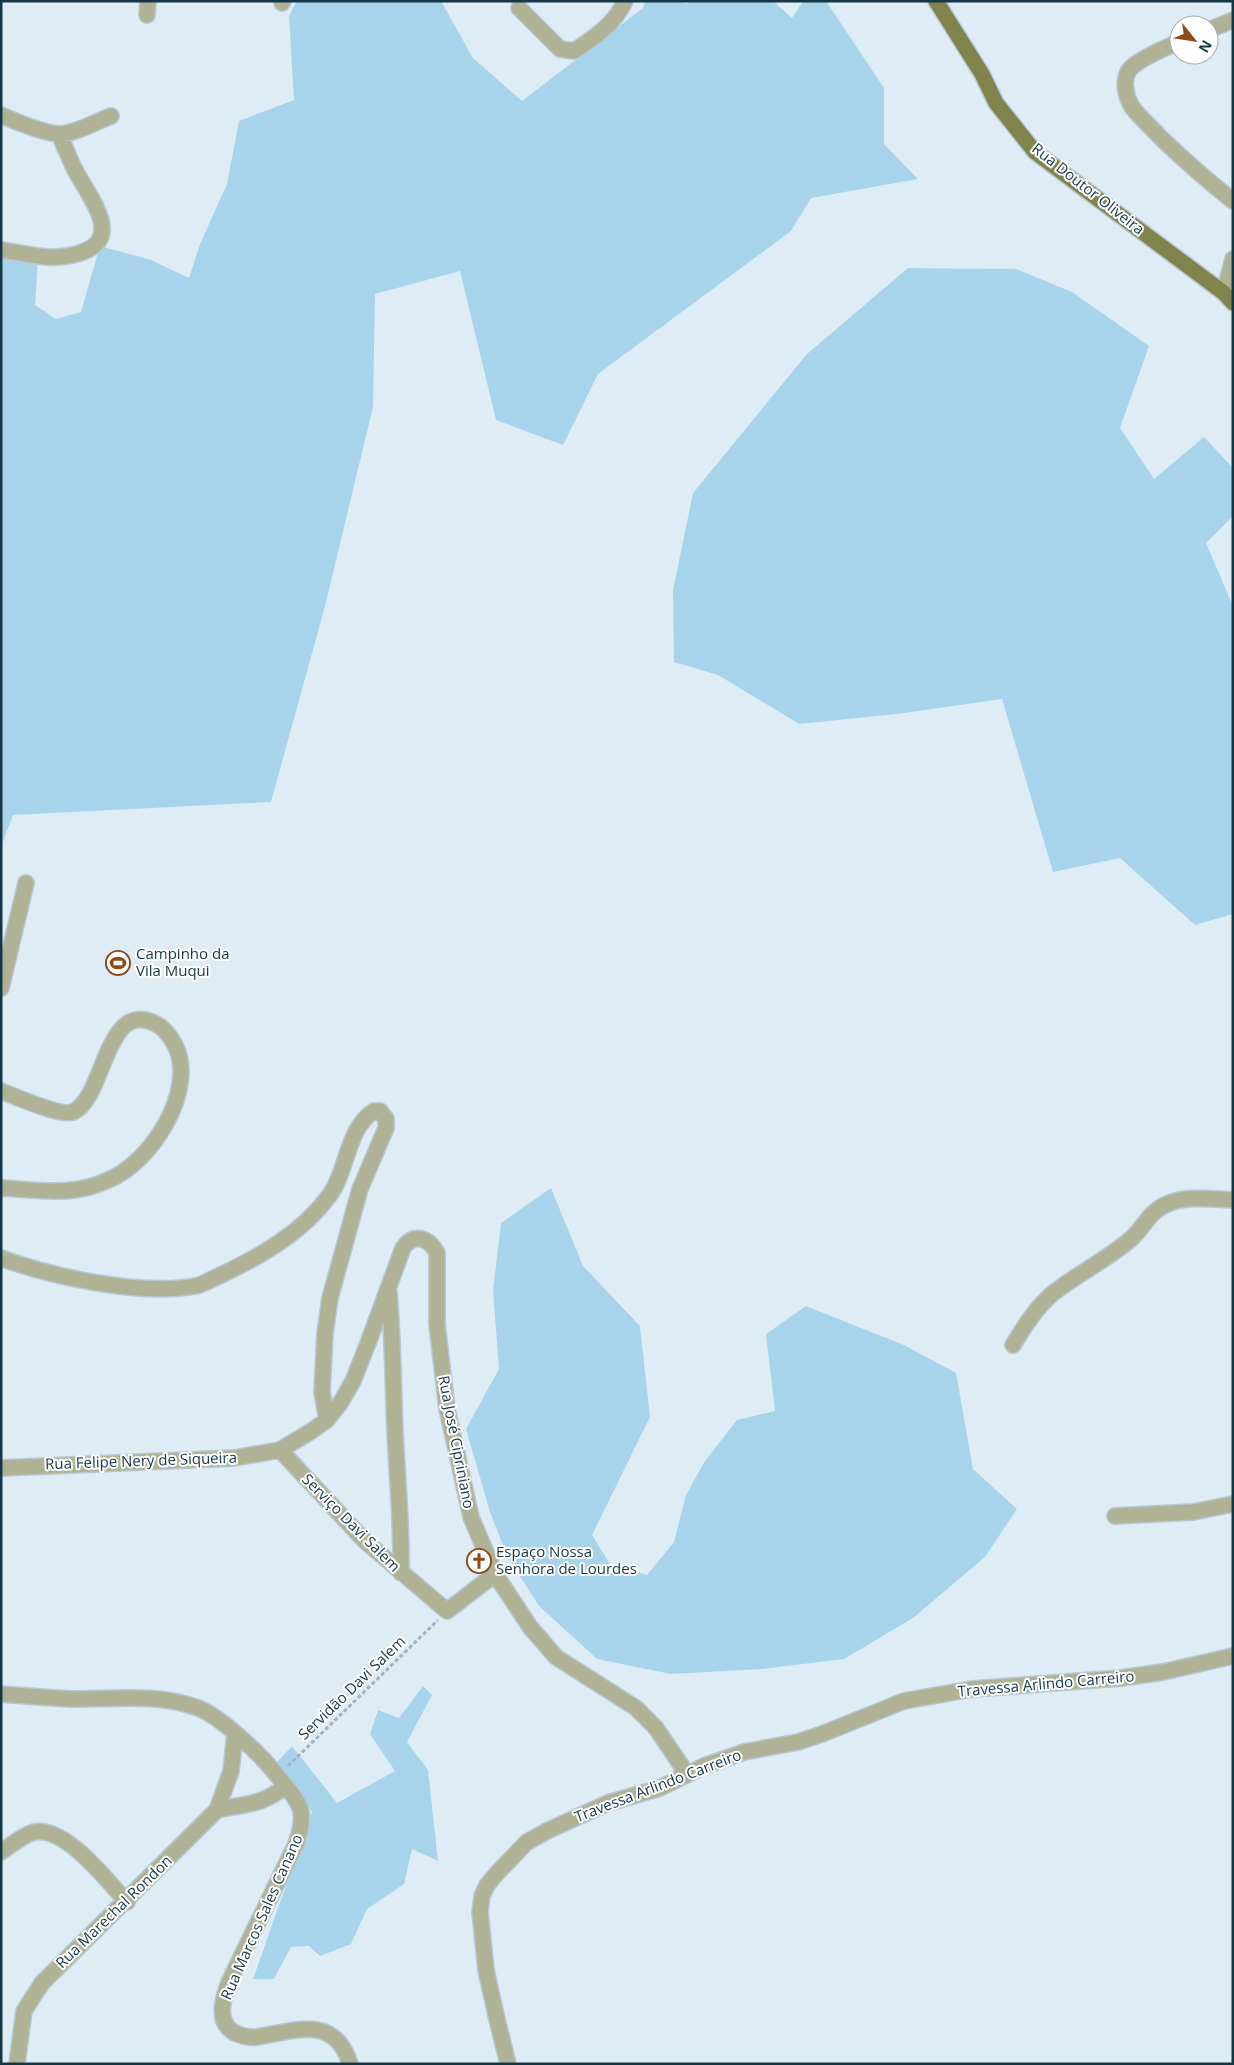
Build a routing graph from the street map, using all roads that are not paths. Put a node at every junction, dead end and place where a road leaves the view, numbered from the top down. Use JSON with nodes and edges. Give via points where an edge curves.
{"nodes":[{"id":1,"x":625,"y":1,"type":"edge"},
{"id":2,"x":936,"y":1,"type":"edge"},
{"id":3,"x":519,"y":8,"type":"dead end"},
{"id":4,"x":1233,"y":20,"type":"edge"},
{"id":5,"x":1219,"y":26,"type":"edge"},
{"id":6,"x":1169,"y":46,"type":"edge"},
{"id":7,"x":1,"y":115,"type":"edge"},
{"id":8,"x":111,"y":116,"type":"dead end"},
{"id":9,"x":59,"y":134,"type":"junction"},
{"id":10,"x":1233,"y":201,"type":"edge"},
{"id":11,"x":1,"y":250,"type":"edge"},
{"id":12,"x":1233,"y":259,"type":"edge"},
{"id":13,"x":1228,"y":298,"type":"edge"},
{"id":14,"x":26,"y":882,"type":"dead end"},
{"id":15,"x":1,"y":988,"type":"edge"},
{"id":16,"x":1,"y":1091,"type":"edge"},
{"id":17,"x":1,"y":1188,"type":"edge"},
{"id":18,"x":1233,"y":1200,"type":"edge"},
{"id":19,"x":1,"y":1258,"type":"edge"},
{"id":20,"x":389,"y":1288,"type":"junction"},
{"id":21,"x":1013,"y":1345,"type":"dead end"},
{"id":22,"x":327,"y":1420,"type":"junction"},
{"id":23,"x":280,"y":1450,"type":"junction"},
{"id":24,"x":1,"y":1468,"type":"edge"},
{"id":25,"x":1233,"y":1504,"type":"edge"},
{"id":26,"x":1114,"y":1516,"type":"dead end"},
{"id":27,"x":401,"y":1573,"type":"junction"},
{"id":28,"x":495,"y":1574,"type":"junction"},
{"id":29,"x":1233,"y":1656,"type":"edge"},
{"id":30,"x":1,"y":1694,"type":"edge"},
{"id":31,"x":235,"y":1734,"type":"junction"},
{"id":32,"x":688,"y":1774,"type":"junction"},
{"id":33,"x":285,"y":1786,"type":"junction"},
{"id":34,"x":217,"y":1810,"type":"junction"},
{"id":35,"x":1,"y":1852,"type":"edge"},
{"id":36,"x":127,"y":1902,"type":"junction"},
{"id":37,"x":17,"y":2064,"type":"edge"},
{"id":38,"x":350,"y":2064,"type":"edge"},
{"id":39,"x":508,"y":2064,"type":"edge"}],
"edges":[{"from":1,"to":3,"type":"street","via":[[611,22],[574,51],[560,49]]},
{"from":2,"to":13,"type":"main road","name":"Rua Doutor Oliveira","via":[[982,74],[996,103],[1035,152]]},
{"from":4,"to":5,"type":"street"},
{"from":6,"to":10,"type":"street","via":[[1130,70],[1125,80],[1126,93],[1132,107],[1150,127],[1200,175]]},
{"from":7,"to":9,"type":"street"},
{"from":8,"to":9,"type":"street"},
{"from":9,"to":11,"type":"street","via":[[98,214],[101,237],[93,247],[77,254],[48,257]]},
{"from":12,"to":13,"type":"street"},
{"from":14,"to":15,"type":"street"},
{"from":16,"to":17,"type":"street","via":[[21,1100],[73,1112],[91,1091],[116,1036],[133,1021],[153,1022],[163,1028],[178,1051],[181,1071],[169,1119],[158,1138],[128,1170],[107,1181],[74,1190]]},
{"from":18,"to":21,"type":"street","via":[[1196,1198],[1163,1205],[1133,1237],[1051,1295]]},
{"from":19,"to":22,"type":"street","via":[[62,1276],[102,1283],[160,1290],[197,1286],[242,1266],[305,1222],[339,1180],[349,1148],[363,1122],[374,1111],[380,1111],[386,1119],[386,1128],[360,1189],[330,1298],[322,1392]]},
{"from":20,"to":22,"type":"street","name":"Rua José Cipriniano","via":[[352,1381]]},
{"from":20,"to":27,"type":"street"},
{"from":20,"to":28,"type":"street","name":"Rua José Cipriniano","via":[[407,1242],[420,1238],[433,1245],[437,1253],[437,1324],[446,1409],[471,1517]]},
{"from":22,"to":23,"type":"street","name":"Rua José Cipriniano"},
{"from":23,"to":24,"type":"street","name":"Rua Felipe Nery de Siqueira","via":[[234,1458]]},
{"from":23,"to":27,"type":"street","name":"Serviço Davi Salem","via":[[365,1541]]},
{"from":25,"to":26,"type":"street","via":[[1193,1512]]},
{"from":27,"to":28,"type":"street","name":"Serviço Davi Salem","via":[[447,1611]]},
{"from":28,"to":32,"type":"street","name":"Rua José Cipriniano","via":[[530,1627],[556,1657],[636,1708],[656,1728]]},
{"from":29,"to":32,"type":"street","name":"Travessa Arlindo Carreiro","via":[[1138,1676],[980,1688],[904,1701],[822,1734],[736,1754]]},
{"from":30,"to":31,"type":"street","via":[[172,1701],[217,1717]]},
{"from":31,"to":33,"type":"street","name":"Rua Marcos Sales Canano"},
{"from":31,"to":34,"type":"street","name":"Rua Marechal Rondon","via":[[231,1771]]},
{"from":32,"to":39,"type":"street","name":"Travessa Arlindo Carreiro","via":[[660,1788],[608,1803],[548,1830],[527,1842],[487,1885],[480,1912],[486,1970]]},
{"from":33,"to":34,"type":"street","via":[[264,1800]]},
{"from":33,"to":38,"type":"street","name":"Rua Marcos Sales Canano","via":[[303,1812],[302,1826],[229,1982],[222,2000],[222,2018],[228,2029],[243,2037],[255,2038],[286,2030],[322,2030],[337,2040]]},
{"from":34,"to":36,"type":"street","name":"Rua Marechal Rondon"},
{"from":35,"to":36,"type":"street","via":[[33,1832],[46,1832],[73,1846]]},
{"from":36,"to":37,"type":"street","name":"Rua Marechal Rondon","via":[[56,1968],[32,1996],[24,2011]]}]}
